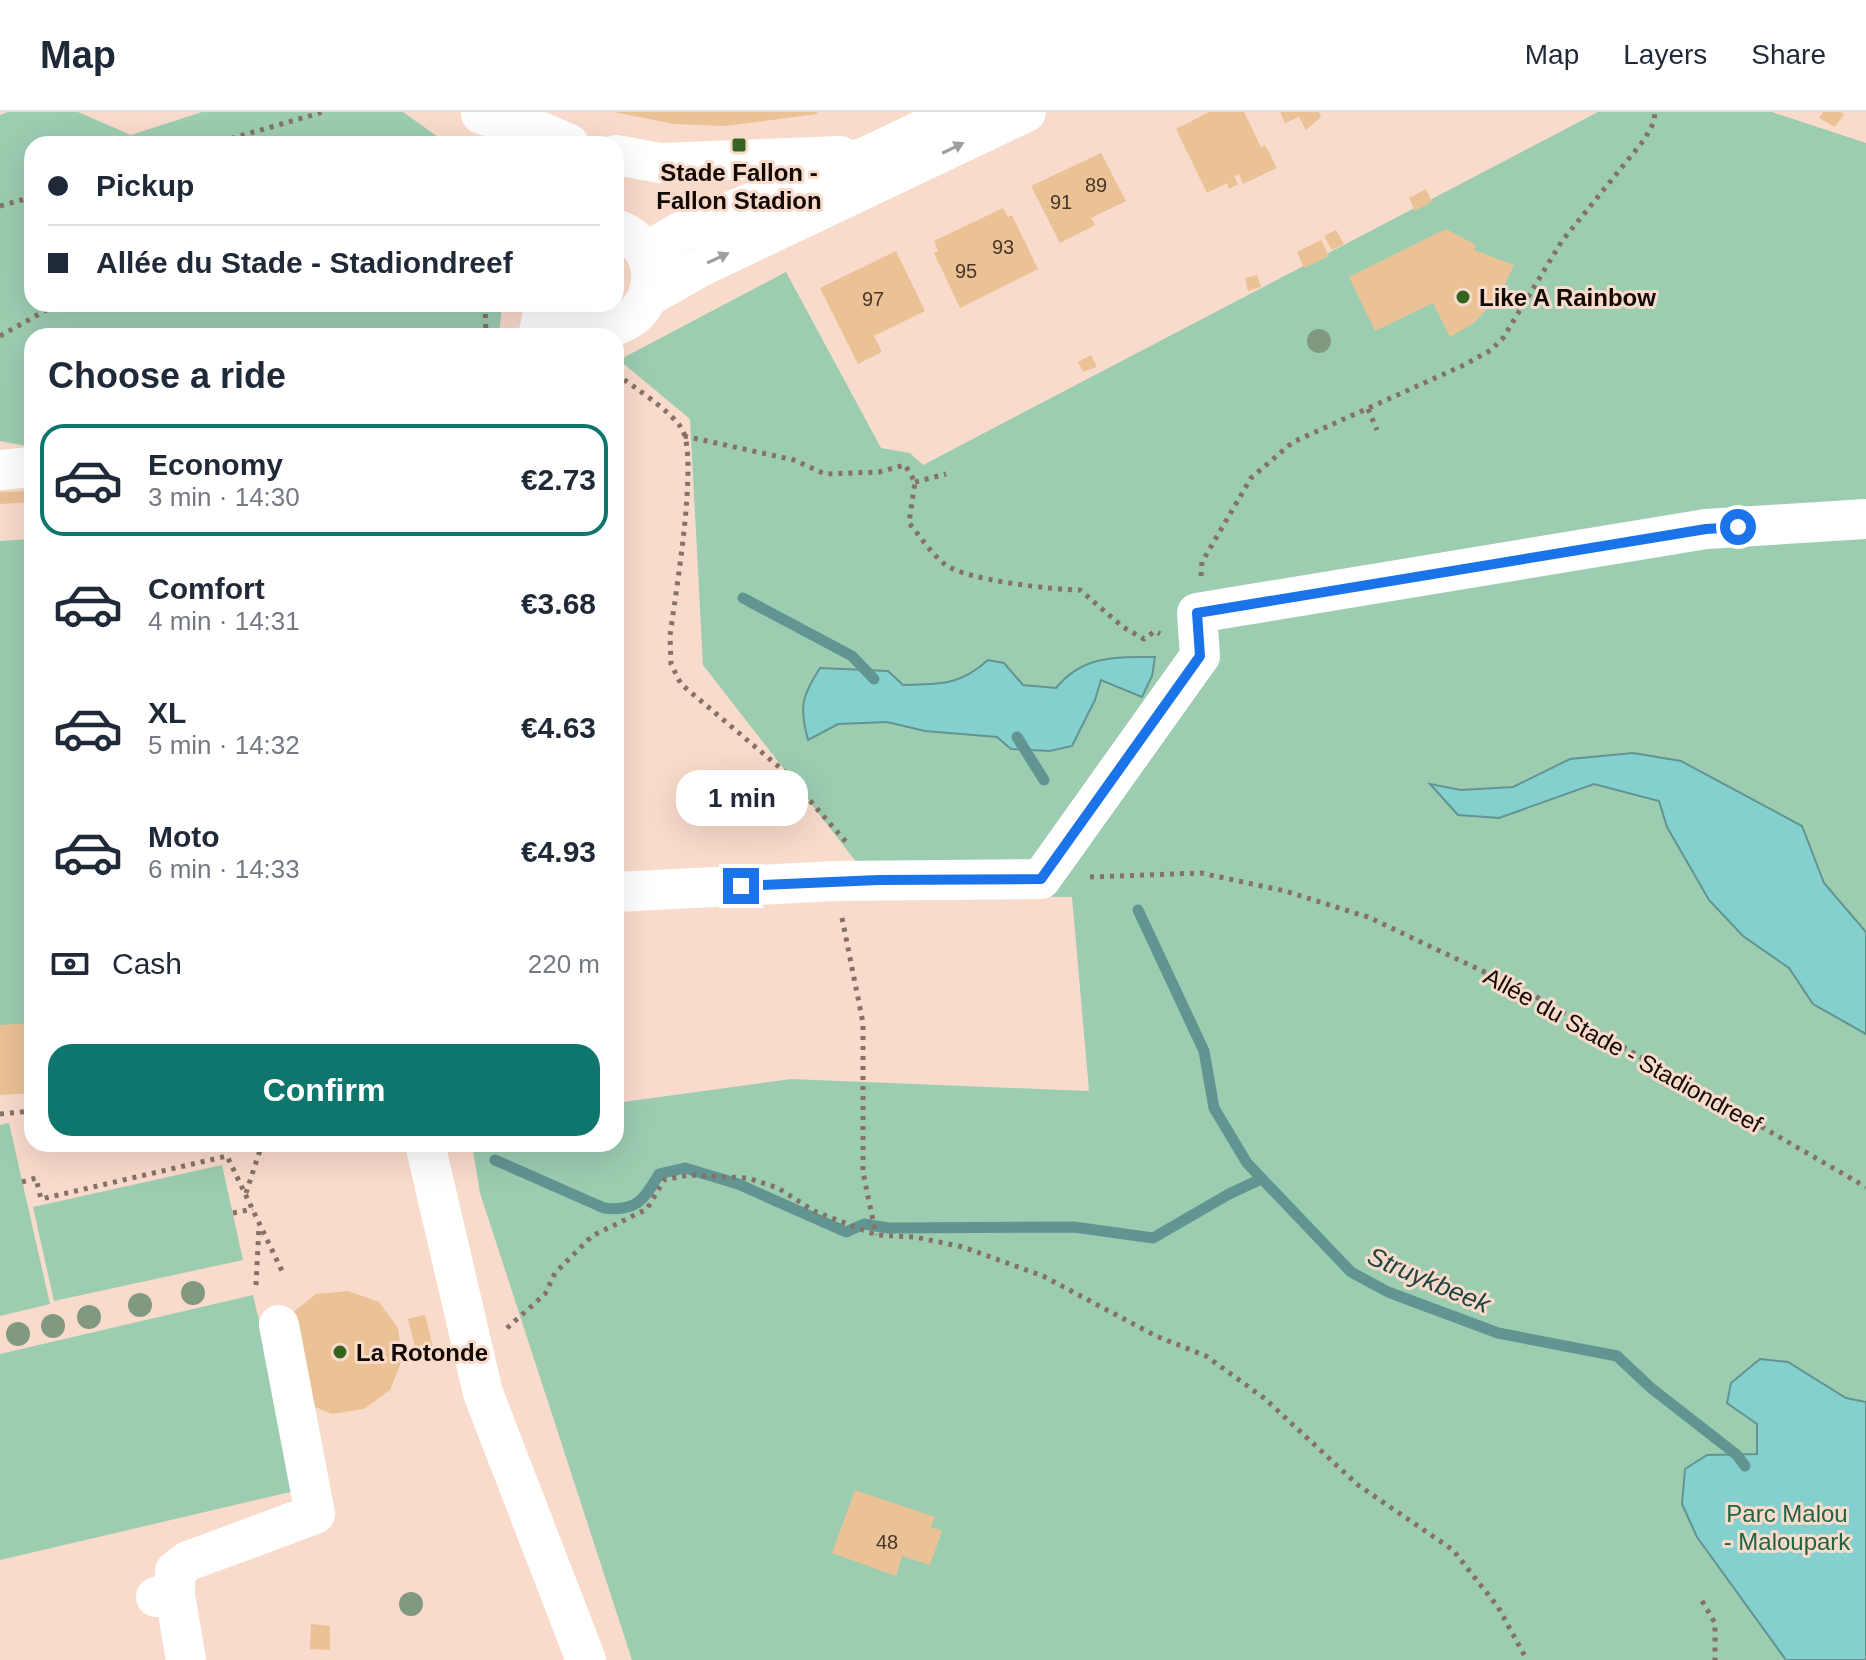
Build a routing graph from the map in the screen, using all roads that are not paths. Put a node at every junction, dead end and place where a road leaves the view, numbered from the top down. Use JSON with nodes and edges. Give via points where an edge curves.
{"nodes":[{"id":1,"x":960,"y":112,"type":"edge"},
{"id":2,"x":1026,"y":112,"type":"edge"},
{"id":3,"x":486,"y":123,"type":"edge"},
{"id":4,"x":529,"y":136,"type":"edge"},
{"id":5,"x":872,"y":154,"type":"junction"},
{"id":6,"x":624,"y":156,"type":"edge"},
{"id":7,"x":631,"y":241,"type":"edge"},
{"id":8,"x":649,"y":296,"type":"junction"},
{"id":9,"x":563,"y":316,"type":"edge"},
{"id":10,"x":24,"y":468,"type":"edge"},
{"id":11,"x":0,"y":470,"type":"edge"},
{"id":12,"x":1866,"y":519,"type":"edge"},
{"id":13,"x":624,"y":892,"type":"edge"},
{"id":14,"x":427,"y":1152,"type":"edge"},
{"id":15,"x":279,"y":1325,"type":"dead end"},
{"id":16,"x":186,"y":1660,"type":"edge"},
{"id":17,"x":586,"y":1660,"type":"edge"}],
"edges":[{"from":1,"to":5,"type":"street"},
{"from":8,"to":2,"type":"street","one_way":true},
{"from":3,"to":4,"type":"street"},
{"from":5,"to":6,"type":"street","via":[[688,163]]},
{"from":5,"to":7,"type":"street","via":[[682,231]]},
{"from":7,"to":8,"type":"street","via":[[653,273]]},
{"from":8,"to":9,"type":"street","via":[[637,314],[619,325],[597,328]]},
{"from":10,"to":11,"type":"street"},
{"from":12,"to":13,"type":"street","via":[[1706,529],[1197,613],[1200,656],[1041,879],[835,881]]},
{"from":14,"to":17,"type":"street","via":[[483,1393]]},
{"from":15,"to":16,"type":"street","via":[[315,1514],[188,1561],[175,1571],[166,1596]]}]}
